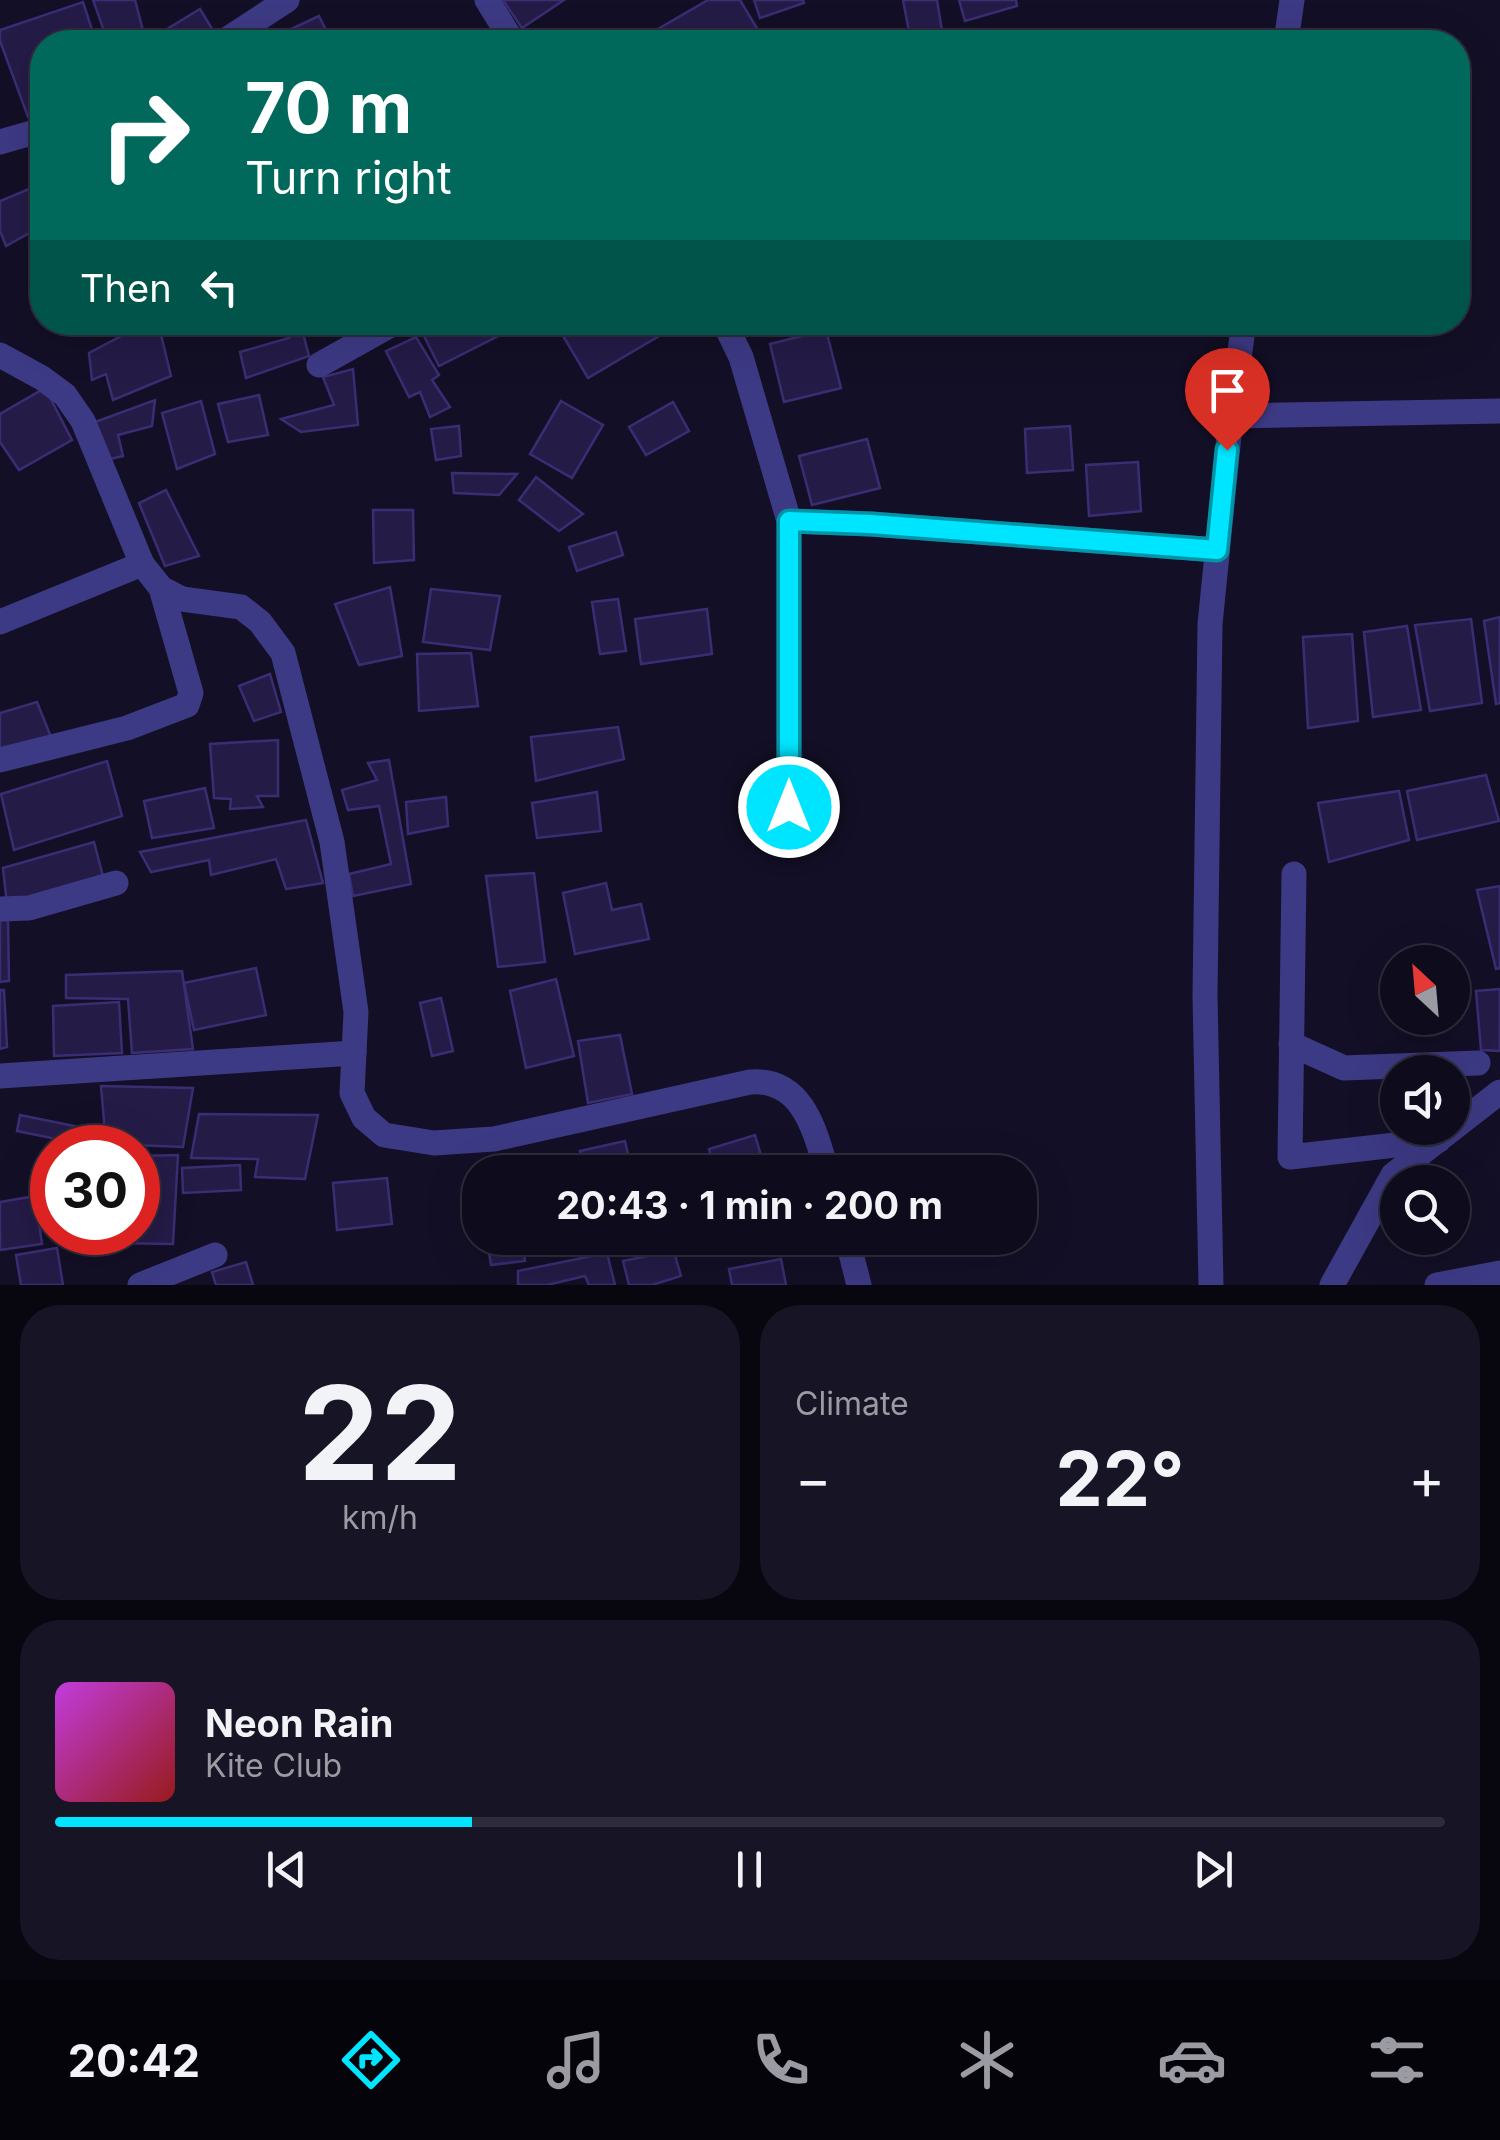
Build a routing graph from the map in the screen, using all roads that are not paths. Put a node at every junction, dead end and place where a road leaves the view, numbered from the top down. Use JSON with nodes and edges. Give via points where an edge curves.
{"nodes":[{"id":1,"x":286,"y":0,"type":"edge"},
{"id":2,"x":486,"y":0,"type":"edge"},
{"id":3,"x":1292,"y":0,"type":"edge"},
{"id":4,"x":241,"y":30,"type":"edge"},
{"id":5,"x":505,"y":30,"type":"edge"},
{"id":6,"x":1288,"y":30,"type":"edge"},
{"id":7,"x":30,"y":133,"type":"edge"},
{"id":8,"x":0,"y":142,"type":"edge"},
{"id":9,"x":373,"y":335,"type":"edge"},
{"id":10,"x":731,"y":335,"type":"edge"},
{"id":11,"x":1242,"y":335,"type":"edge"},
{"id":12,"x":4,"y":365,"type":"edge"},
{"id":13,"x":319,"y":365,"type":"dead end"},
{"id":14,"x":1500,"y":411,"type":"edge"},
{"id":15,"x":1230,"y":416,"type":"junction"},
{"id":16,"x":789,"y":521,"type":"junction"},
{"id":17,"x":1217,"y":550,"type":"junction"},
{"id":18,"x":142,"y":564,"type":"junction"},
{"id":19,"x":161,"y":588,"type":"junction"},
{"id":20,"x":0,"y":622,"type":"edge"},
{"id":21,"x":0,"y":760,"type":"edge"},
{"id":22,"x":789,"y":807,"type":"dead end"},
{"id":23,"x":1294,"y":874,"type":"dead end"},
{"id":24,"x":116,"y":883,"type":"dead end"},
{"id":25,"x":0,"y":909,"type":"edge"},
{"id":26,"x":1291,"y":1044,"type":"junction"},
{"id":27,"x":354,"y":1052,"type":"junction"},
{"id":28,"x":1478,"y":1064,"type":"dead end"},
{"id":29,"x":0,"y":1076,"type":"edge"},
{"id":30,"x":1500,"y":1092,"type":"edge"},
{"id":31,"x":1470,"y":1115,"type":"edge"},
{"id":32,"x":1397,"y":1145,"type":"edge"},
{"id":33,"x":1431,"y":1145,"type":"edge"},
{"id":34,"x":822,"y":1155,"type":"edge"},
{"id":35,"x":215,"y":1255,"type":"dead end"},
{"id":36,"x":851,"y":1255,"type":"edge"},
{"id":37,"x":1500,"y":1273,"type":"edge"},
{"id":38,"x":140,"y":1285,"type":"edge"},
{"id":39,"x":860,"y":1285,"type":"edge"},
{"id":40,"x":1211,"y":1285,"type":"edge"},
{"id":41,"x":1332,"y":1285,"type":"edge"},
{"id":42,"x":1437,"y":1285,"type":"edge"}],
"edges":[{"from":1,"to":4,"type":"street"},
{"from":2,"to":5,"type":"street"},
{"from":3,"to":6,"type":"street"},
{"from":7,"to":8,"type":"street"},
{"from":9,"to":13,"type":"street"},
{"from":10,"to":16,"type":"street"},
{"from":11,"to":15,"type":"street"},
{"from":12,"to":18,"type":"street","via":[[42,378],[84,421]]},
{"from":14,"to":15,"type":"street"},
{"from":15,"to":17,"type":"street"},
{"from":16,"to":17,"type":"street"},
{"from":16,"to":22,"type":"street"},
{"from":17,"to":40,"type":"street","via":[[1210,624],[1206,996]]},
{"from":18,"to":19,"type":"street"},
{"from":18,"to":20,"type":"street"},
{"from":19,"to":21,"type":"street","via":[[191,693],[186,705],[127,728]]},
{"from":19,"to":27,"type":"street","via":[[182,599],[241,607],[282,653],[332,842],[356,1012]]},
{"from":23,"to":26,"type":"street"},
{"from":24,"to":25,"type":"street","via":[[29,908]]},
{"from":26,"to":28,"type":"street","via":[[1344,1068]]},
{"from":26,"to":32,"type":"street","via":[[1290,1158]]},
{"from":27,"to":29,"type":"street"},
{"from":27,"to":34,"type":"street","via":[[352,1093],[364,1118],[384,1135],[434,1143],[494,1139],[772,1080],[813,1125]]},
{"from":30,"to":31,"type":"street"},
{"from":33,"to":41,"type":"street","via":[[1393,1174]]},
{"from":35,"to":38,"type":"street"},
{"from":36,"to":39,"type":"street"},
{"from":37,"to":42,"type":"street"}]}
